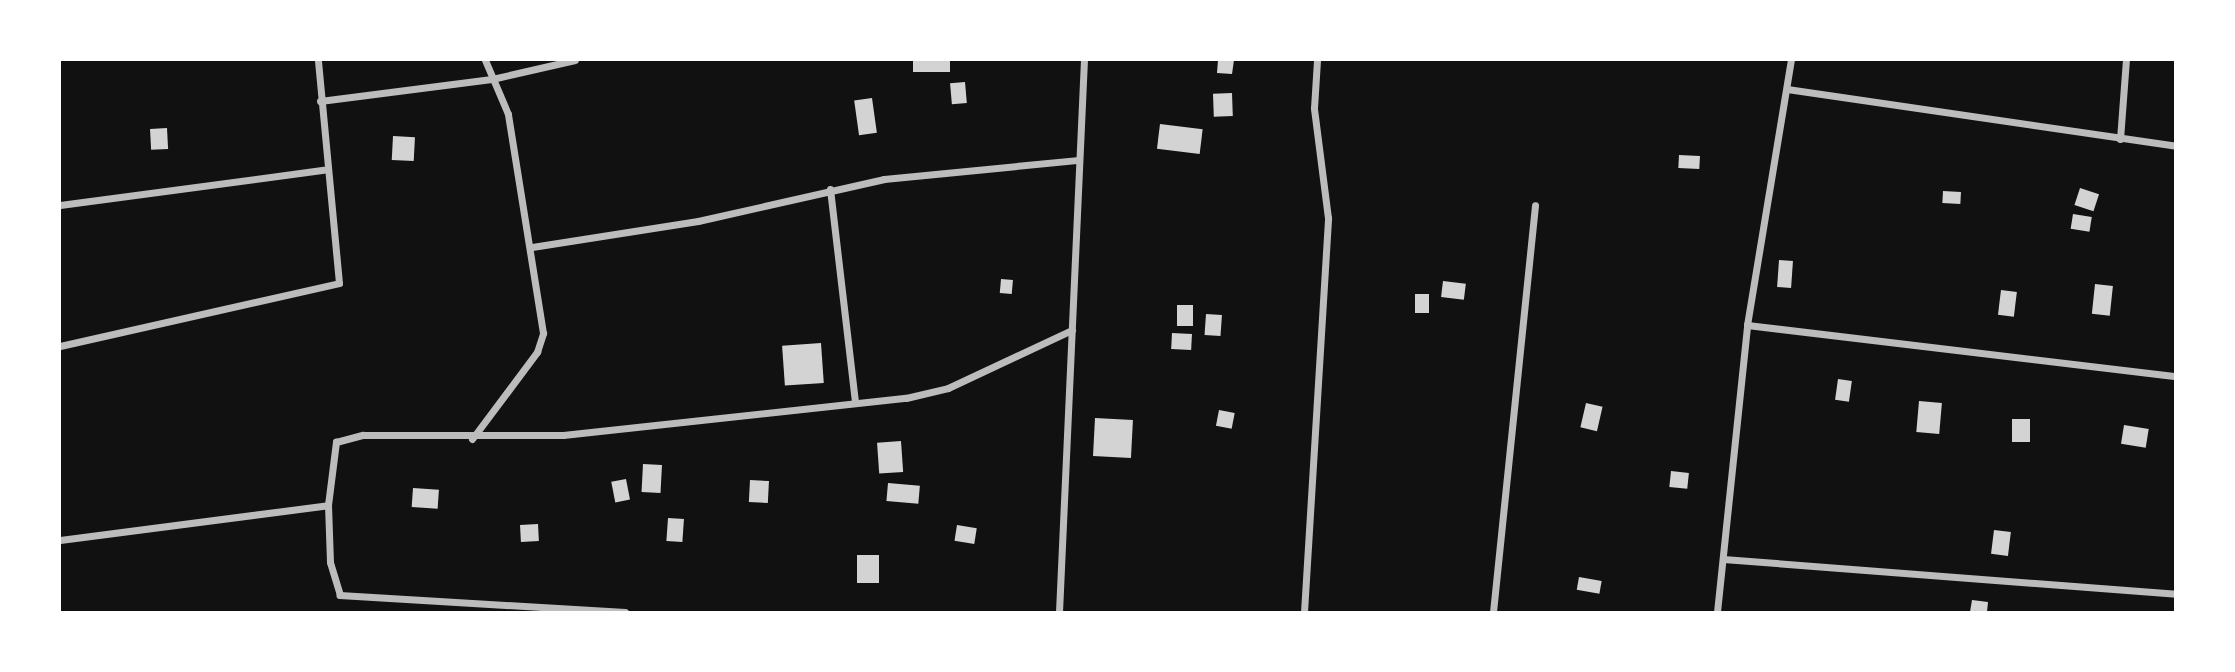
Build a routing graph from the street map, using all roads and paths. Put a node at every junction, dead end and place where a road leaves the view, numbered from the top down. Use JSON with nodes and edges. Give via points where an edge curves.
{"nodes":[{"id":1,"x":318,"y":60,"type":"edge"},
{"id":2,"x":485,"y":60,"type":"edge"},
{"id":3,"x":575,"y":60,"type":"edge"},
{"id":4,"x":1084,"y":60,"type":"edge"},
{"id":5,"x":1317,"y":60,"type":"edge"},
{"id":6,"x":1791,"y":60,"type":"edge"},
{"id":7,"x":2126,"y":60,"type":"edge"},
{"id":8,"x":492,"y":79,"type":"junction"},
{"id":9,"x":1787,"y":89,"type":"junction"},
{"id":10,"x":320,"y":101,"type":"junction"},
{"id":11,"x":2120,"y":139,"type":"junction"},
{"id":12,"x":2175,"y":146,"type":"edge"},
{"id":13,"x":1079,"y":160,"type":"junction"},
{"id":14,"x":324,"y":170,"type":"junction"},
{"id":15,"x":830,"y":190,"type":"junction"},
{"id":16,"x":60,"y":205,"type":"edge"},
{"id":17,"x":1535,"y":205,"type":"dead end"},
{"id":18,"x":532,"y":247,"type":"junction"},
{"id":19,"x":1748,"y":325,"type":"junction"},
{"id":20,"x":1072,"y":330,"type":"junction"},
{"id":21,"x":60,"y":345,"type":"edge"},
{"id":22,"x":2175,"y":376,"type":"edge"},
{"id":23,"x":855,"y":403,"type":"junction"},
{"id":24,"x":472,"y":439,"type":"junction"},
{"id":25,"x":328,"y":505,"type":"junction"},
{"id":26,"x":60,"y":540,"type":"edge"},
{"id":27,"x":1723,"y":559,"type":"junction"},
{"id":28,"x":2175,"y":594,"type":"edge"},
{"id":29,"x":625,"y":612,"type":"edge"},
{"id":30,"x":1059,"y":612,"type":"edge"},
{"id":31,"x":1304,"y":612,"type":"edge"},
{"id":32,"x":1493,"y":612,"type":"edge"},
{"id":33,"x":1717,"y":612,"type":"edge"}],
"edges":[{"from":1,"to":10,"type":"street"},
{"from":2,"to":8,"type":"street"},
{"from":3,"to":8,"type":"street"},
{"from":4,"to":13,"type":"street"},
{"from":5,"to":31,"type":"street","via":[[1314,108],[1328,218]]},
{"from":6,"to":9,"type":"street"},
{"from":7,"to":11,"type":"street"},
{"from":8,"to":10,"type":"street"},
{"from":8,"to":18,"type":"street","via":[[508,114]]},
{"from":9,"to":11,"type":"street"},
{"from":9,"to":19,"type":"street"},
{"from":10,"to":14,"type":"street"},
{"from":11,"to":12,"type":"street"},
{"from":13,"to":15,"type":"street","via":[[982,166]]},
{"from":13,"to":20,"type":"street"},
{"from":14,"to":16,"type":"street"},
{"from":14,"to":21,"type":"street","via":[[341,267],[335,286]]},
{"from":15,"to":18,"type":"street","via":[[698,221]]},
{"from":15,"to":23,"type":"street"},
{"from":17,"to":32,"type":"street"},
{"from":18,"to":24,"type":"street","via":[[541,344]]},
{"from":19,"to":22,"type":"street"},
{"from":19,"to":27,"type":"street"},
{"from":20,"to":23,"type":"street","via":[[948,388]]},
{"from":20,"to":30,"type":"street"},
{"from":23,"to":24,"type":"street"},
{"from":24,"to":25,"type":"street","via":[[345,436],[336,442]]},
{"from":25,"to":26,"type":"street"},
{"from":25,"to":29,"type":"street","via":[[330,562],[340,594]]},
{"from":27,"to":28,"type":"street"},
{"from":27,"to":33,"type":"street"}]}
